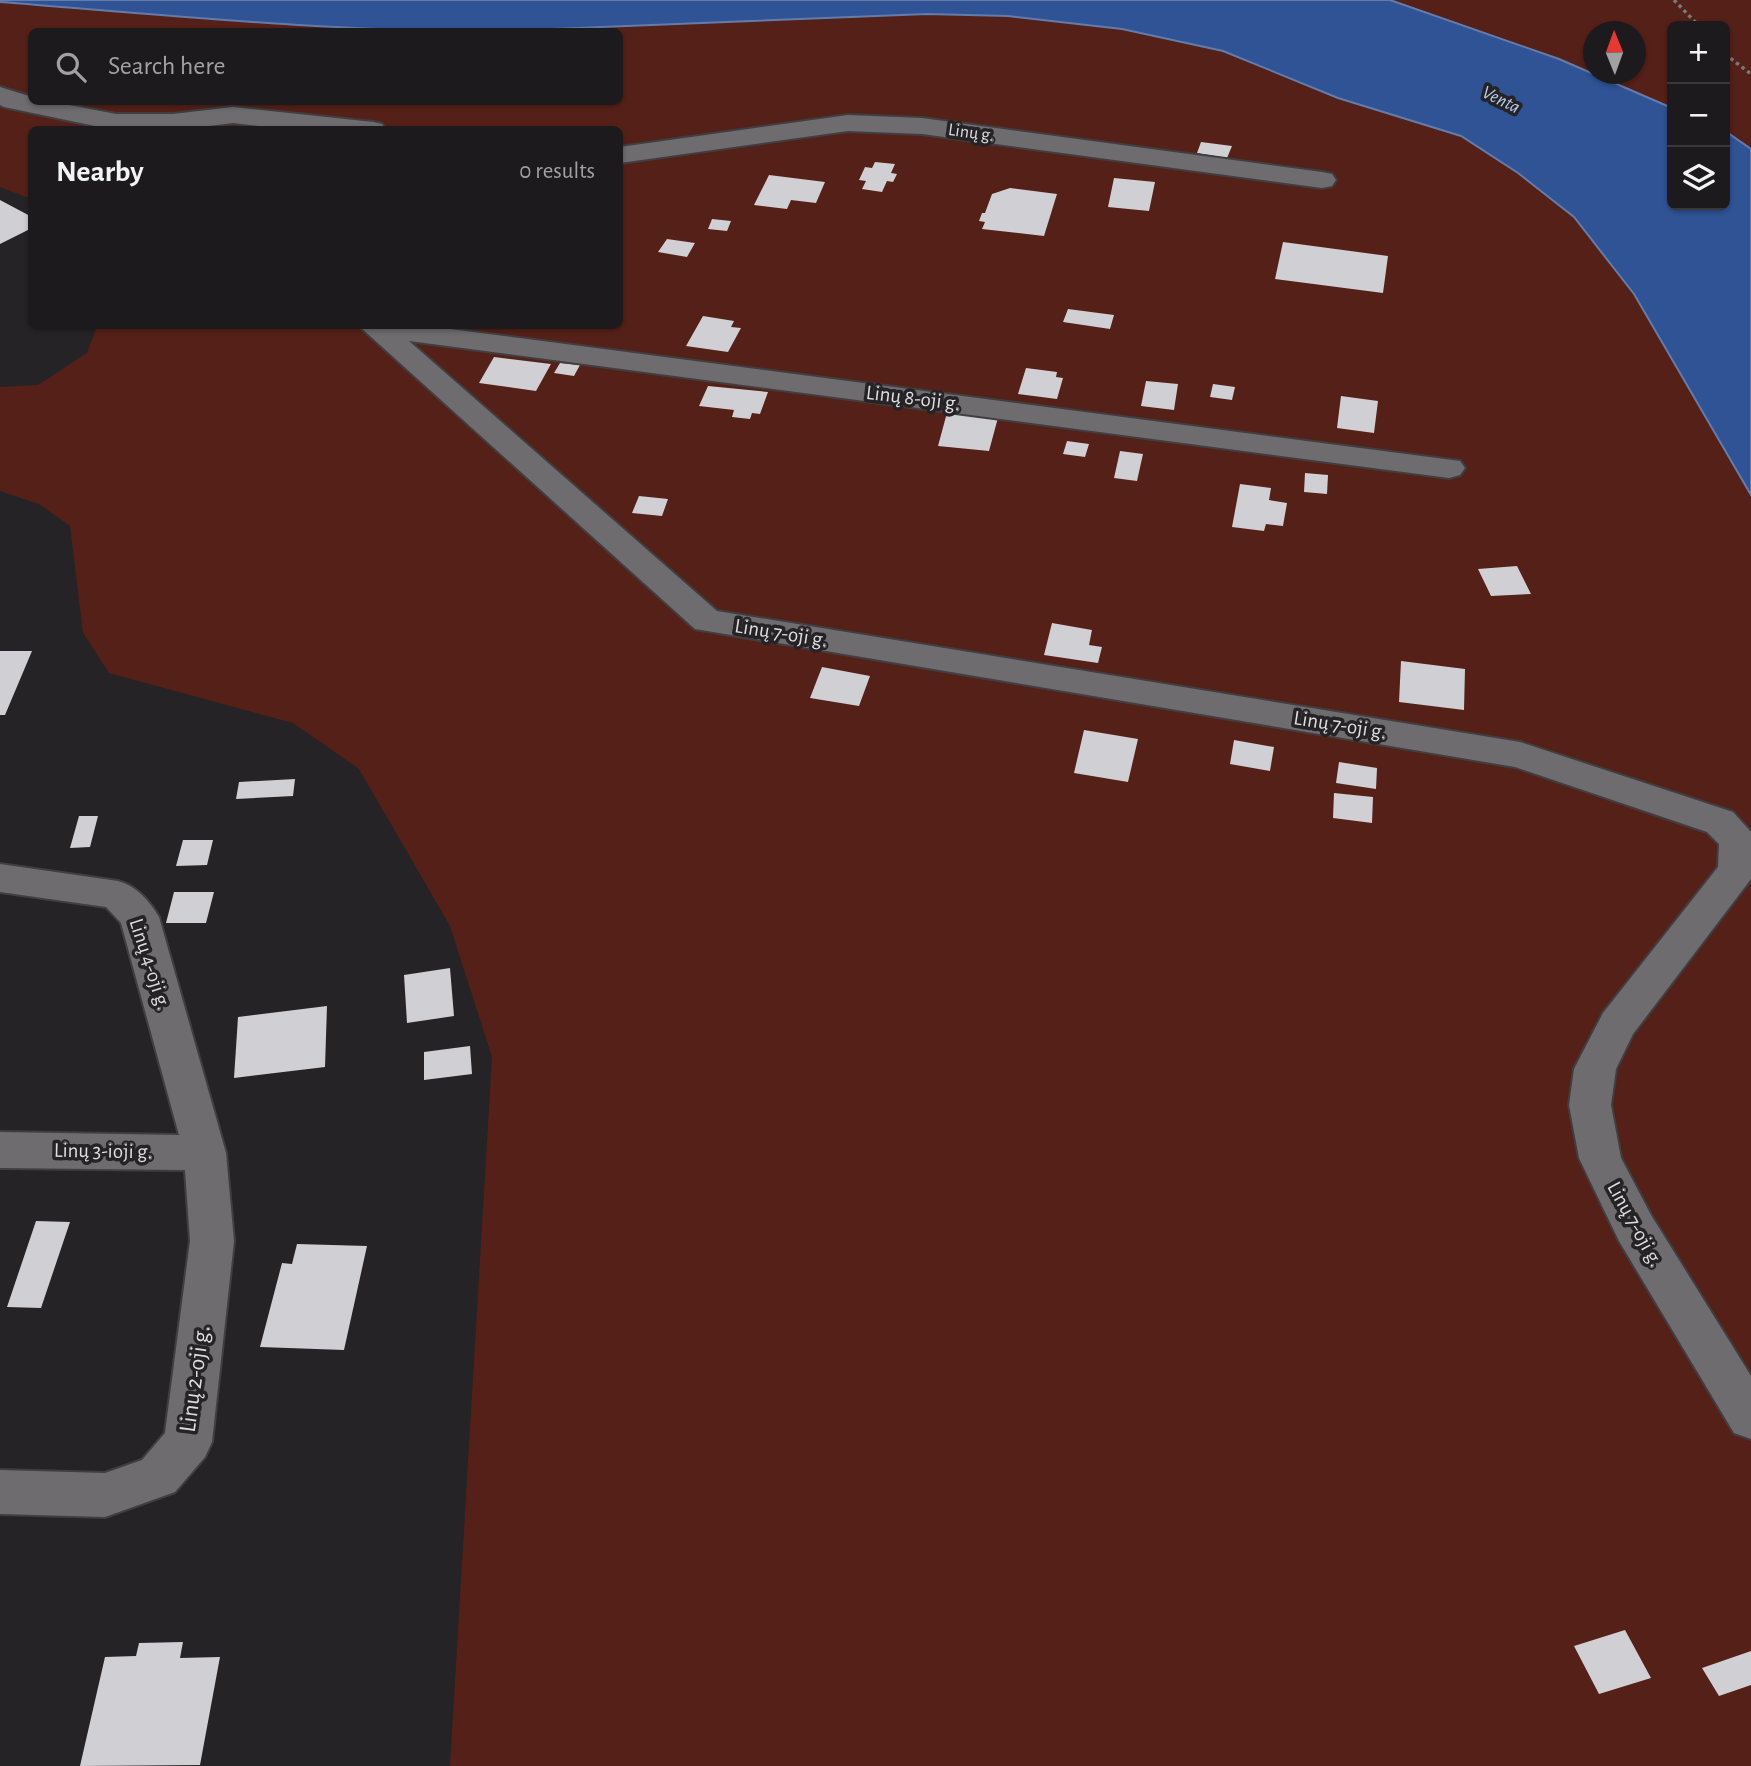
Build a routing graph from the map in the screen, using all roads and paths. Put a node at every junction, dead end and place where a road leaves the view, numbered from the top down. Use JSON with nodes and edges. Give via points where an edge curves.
{"nodes":[{"id":1,"x":1674,"y":0,"type":"edge"},
{"id":2,"x":1694,"y":21,"type":"edge"},
{"id":3,"x":1730,"y":58,"type":"edge"},
{"id":4,"x":1751,"y":74,"type":"edge"},
{"id":5,"x":0,"y":95,"type":"edge"},
{"id":6,"x":28,"y":104,"type":"edge"},
{"id":7,"x":32,"y":105,"type":"edge"},
{"id":8,"x":178,"y":126,"type":"edge"},
{"id":9,"x":336,"y":126,"type":"edge"},
{"id":10,"x":623,"y":155,"type":"edge"},
{"id":11,"x":1322,"y":180,"type":"dead end"},
{"id":12,"x":377,"y":329,"type":"edge"},
{"id":13,"x":390,"y":329,"type":"edge"},
{"id":14,"x":1449,"y":468,"type":"dead end"},
{"id":15,"x":0,"y":878,"type":"edge"},
{"id":16,"x":0,"y":1150,"type":"edge"},
{"id":17,"x":205,"y":1153,"type":"junction"},
{"id":18,"x":1751,"y":1418,"type":"edge"},
{"id":19,"x":0,"y":1492,"type":"edge"}],
"edges":[{"from":1,"to":2,"type":"path"},
{"from":3,"to":4,"type":"path"},
{"from":5,"to":6,"type":"street"},
{"from":7,"to":8,"type":"street","via":[[116,122]]},
{"from":8,"to":9,"type":"street","via":[[233,115]]},
{"from":10,"to":11,"type":"street","name":"Linų g.","via":[[848,123],[922,126]]},
{"from":12,"to":18,"type":"street","name":"Linų 7-oji g.","via":[[707,621],[1520,755],[1720,822],[1733,831],[1742,859],[1735,873],[1617,1024],[1595,1069],[1590,1105],[1600,1158],[1635,1228]]},
{"from":13,"to":14,"type":"street","name":"Linų 8-oji g."},
{"from":15,"to":17,"type":"street","name":"Linų 4-oji g.","via":[[118,895],[139,917]]},
{"from":16,"to":17,"type":"street","name":"Linų 3-ioji g."},
{"from":17,"to":19,"type":"street","name":"Linų 2-oji g.","via":[[212,1241],[188,1442],[158,1476],[104,1495]]}]}
